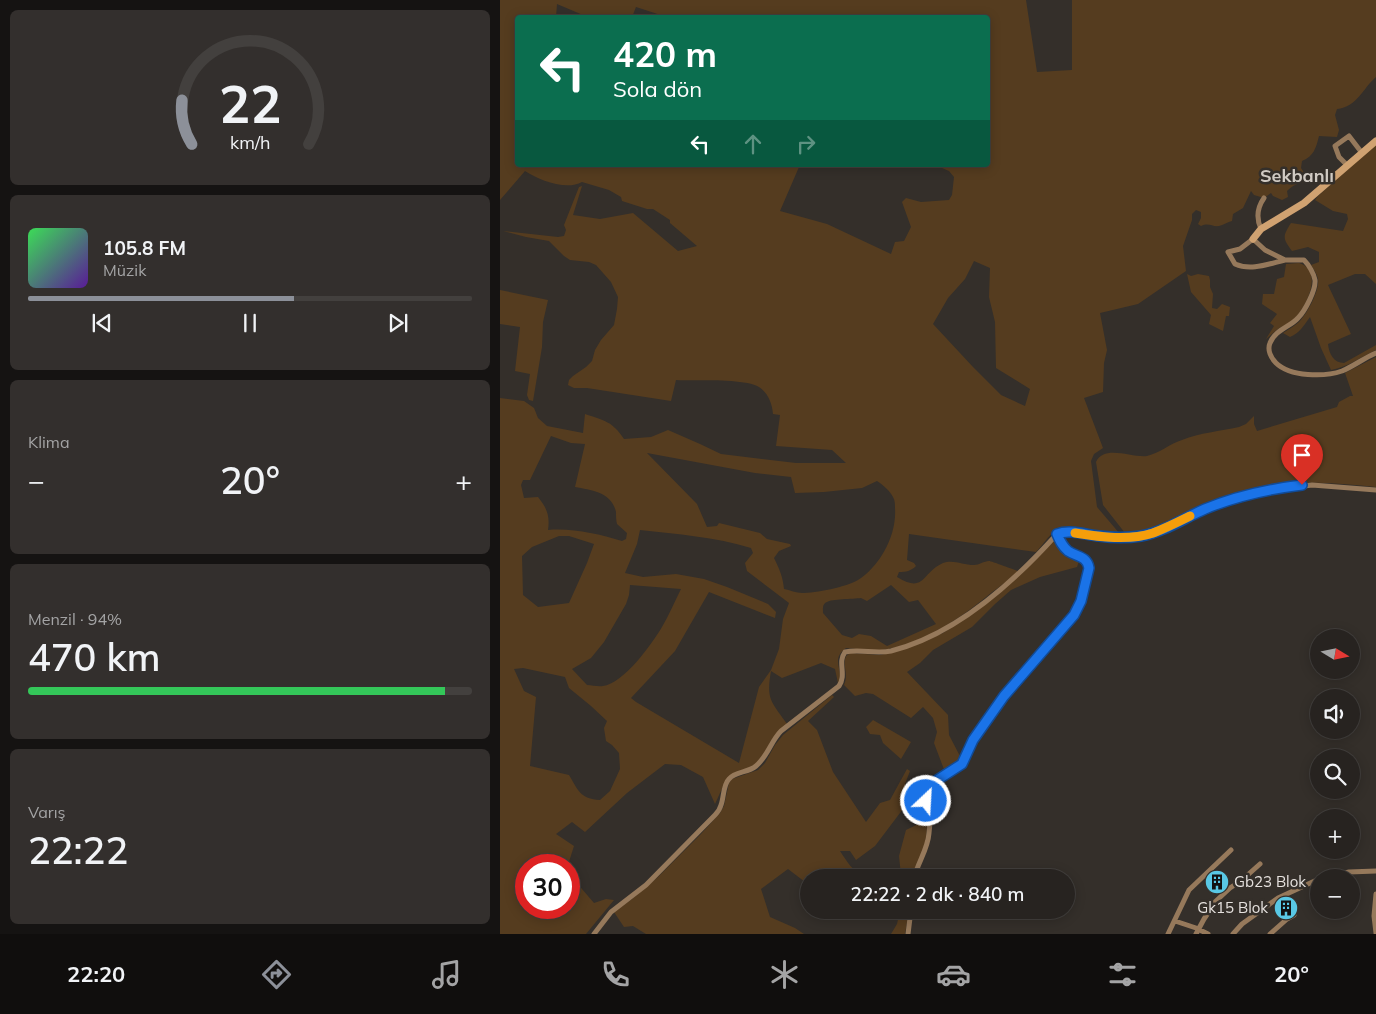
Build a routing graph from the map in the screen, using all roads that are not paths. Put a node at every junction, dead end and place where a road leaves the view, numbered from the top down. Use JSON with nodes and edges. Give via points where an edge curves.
{"nodes":[{"id":1,"x":1376,"y":141,"type":"edge"},
{"id":2,"x":1362,"y":153,"type":"junction"},
{"id":3,"x":1347,"y":165,"type":"junction"},
{"id":4,"x":1264,"y":198,"type":"dead end"},
{"id":5,"x":1260,"y":229,"type":"junction"},
{"id":6,"x":1252,"y":240,"type":"junction"},
{"id":7,"x":1285,"y":260,"type":"junction"},
{"id":8,"x":1376,"y":354,"type":"edge"},
{"id":9,"x":1376,"y":490,"type":"edge"},
{"id":10,"x":1057,"y":534,"type":"junction"},
{"id":11,"x":1231,"y":850,"type":"dead end"},
{"id":12,"x":1260,"y":864,"type":"dead end"},
{"id":13,"x":918,"y":869,"type":"edge"},
{"id":14,"x":1360,"y":872,"type":"edge"},
{"id":15,"x":1376,"y":872,"type":"edge"},
{"id":16,"x":1310,"y":883,"type":"edge"},
{"id":17,"x":1376,"y":894,"type":"edge"},
{"id":18,"x":1294,"y":915,"type":"dead end"},
{"id":19,"x":910,"y":919,"type":"edge"},
{"id":20,"x":1174,"y":921,"type":"junction"},
{"id":21,"x":1197,"y":932,"type":"edge"},
{"id":22,"x":1376,"y":933,"type":"edge"},
{"id":23,"x":594,"y":934,"type":"edge"},
{"id":24,"x":908,"y":934,"type":"edge"},
{"id":25,"x":1168,"y":934,"type":"edge"},
{"id":26,"x":1208,"y":934,"type":"edge"},
{"id":27,"x":1233,"y":934,"type":"edge"},
{"id":28,"x":1270,"y":934,"type":"edge"}],
"edges":[{"from":1,"to":2,"type":"street"},
{"from":2,"to":3,"type":"street"},
{"from":2,"to":3,"type":"street","via":[[1349,136],[1335,146]]},
{"from":3,"to":5,"type":"street","via":[[1304,203]]},
{"from":4,"to":5,"type":"street","via":[[1257,215]]},
{"from":5,"to":6,"type":"street"},
{"from":6,"to":7,"type":"street"},
{"from":6,"to":7,"type":"street","via":[[1240,249],[1228,252],[1235,264],[1250,268]]},
{"from":7,"to":8,"type":"street","via":[[1306,262],[1315,283],[1301,315],[1271,341],[1269,349],[1274,362],[1294,373],[1329,374]]},
{"from":9,"to":10,"type":"street","via":[[1318,485],[1281,488],[1225,501],[1143,535]]},
{"from":10,"to":13,"type":"street","via":[[1064,547],[1088,563],[1080,605],[1004,696],[973,740],[962,764],[928,786],[929,834]]},
{"from":10,"to":23,"type":"street","via":[[1013,579],[950,627],[892,650],[845,652],[841,660],[843,676],[839,686],[781,731],[757,766],[730,778],[715,815],[646,885],[611,912]]},
{"from":11,"to":20,"type":"street","via":[[1189,890]]},
{"from":12,"to":21,"type":"street","via":[[1216,901]]},
{"from":14,"to":15,"type":"street"},
{"from":16,"to":27,"type":"street","via":[[1278,898]]},
{"from":17,"to":22,"type":"street"},
{"from":18,"to":28,"type":"street"},
{"from":19,"to":24,"type":"street"},
{"from":20,"to":21,"type":"street"},
{"from":20,"to":25,"type":"street"},
{"from":21,"to":26,"type":"street"}]}
